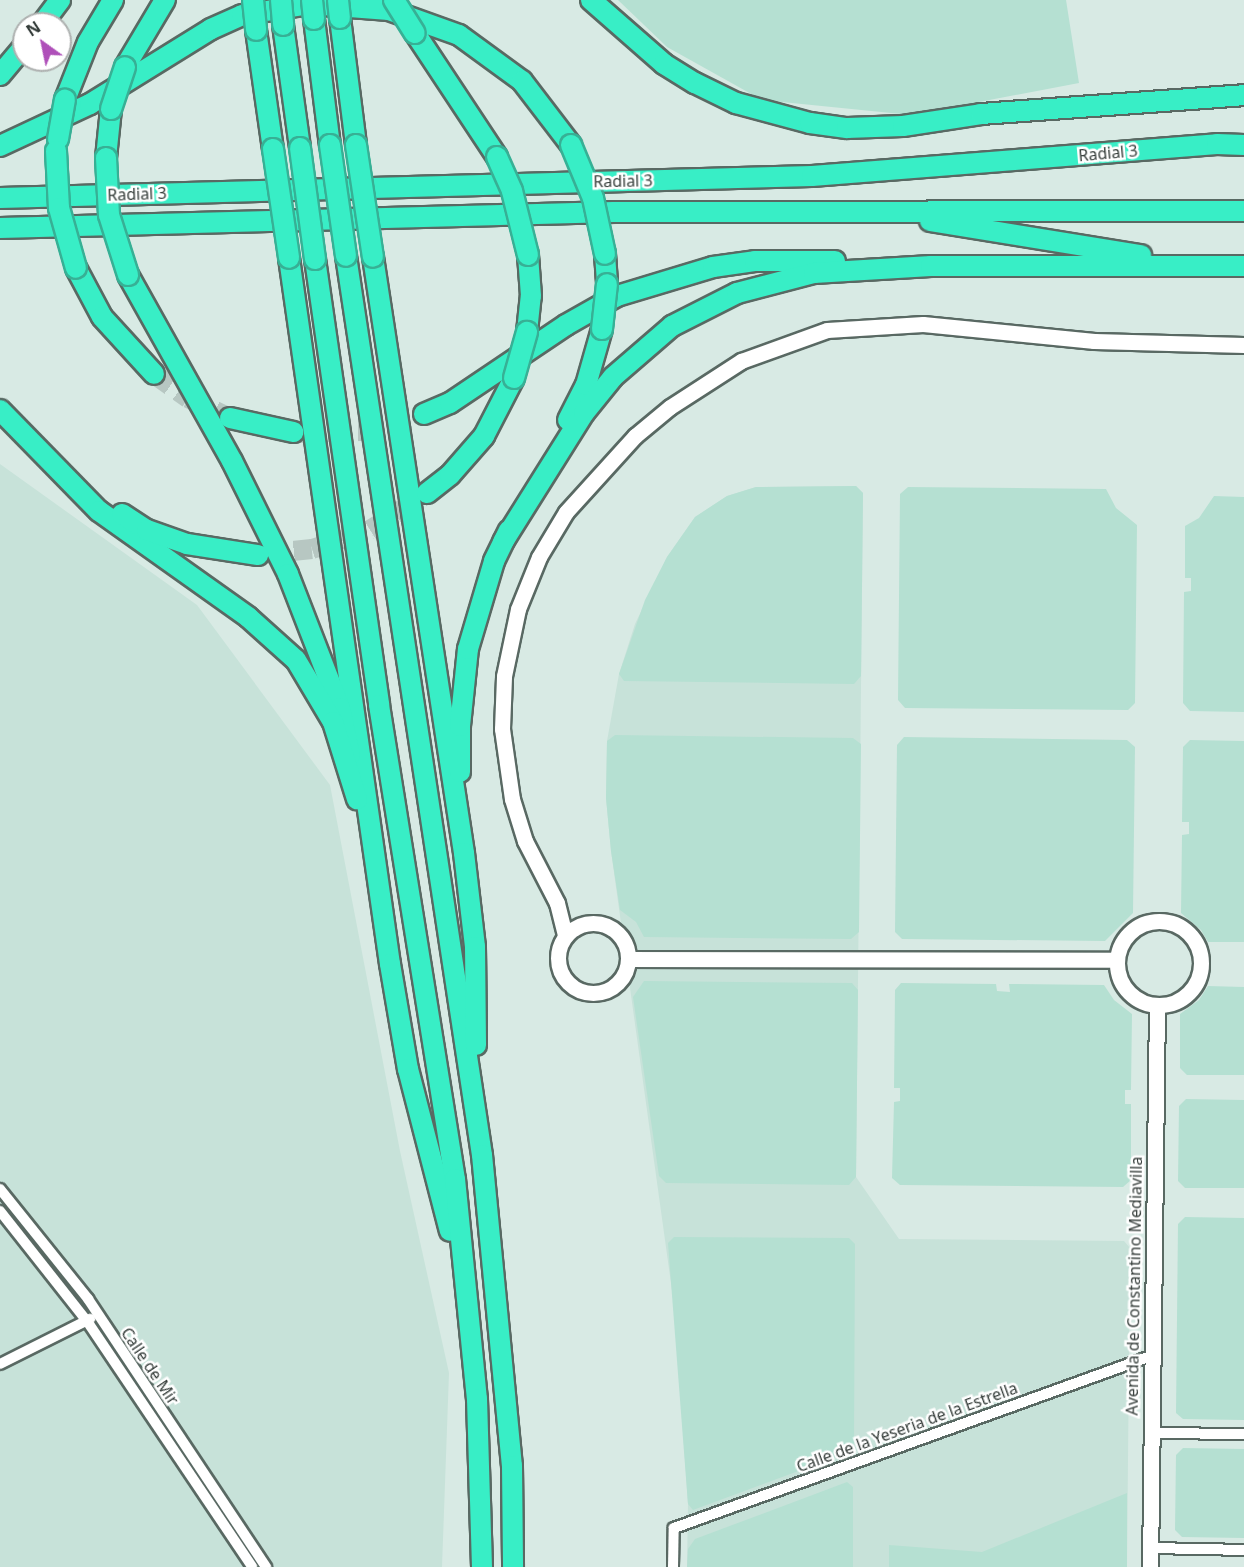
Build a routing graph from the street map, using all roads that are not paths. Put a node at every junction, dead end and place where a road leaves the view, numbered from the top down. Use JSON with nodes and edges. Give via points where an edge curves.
{"nodes":[{"id":1,"x":113,"y":0,"type":"edge"},
{"id":2,"x":165,"y":0,"type":"edge"},
{"id":3,"x":253,"y":0,"type":"edge"},
{"id":4,"x":281,"y":0,"type":"edge"},
{"id":5,"x":394,"y":0,"type":"edge"},
{"id":6,"x":591,"y":0,"type":"edge"},
{"id":7,"x":601,"y":0,"type":"edge"},
{"id":8,"x":339,"y":9,"type":"edge"},
{"id":9,"x":313,"y":10,"type":"edge"},
{"id":10,"x":639,"y":44,"type":"junction"},
{"id":11,"x":12,"y":60,"type":"edge"},
{"id":12,"x":0,"y":75,"type":"edge"},
{"id":13,"x":1244,"y":95,"type":"edge"},
{"id":14,"x":1244,"y":145,"type":"edge"},
{"id":15,"x":0,"y":146,"type":"edge"},
{"id":16,"x":0,"y":198,"type":"edge"},
{"id":17,"x":871,"y":211,"type":"junction"},
{"id":18,"x":1244,"y":211,"type":"edge"},
{"id":19,"x":0,"y":228,"type":"edge"},
{"id":20,"x":1193,"y":264,"type":"junction"},
{"id":21,"x":931,"y":266,"type":"junction"},
{"id":22,"x":1244,"y":266,"type":"edge"},
{"id":23,"x":1244,"y":345,"type":"edge"},
{"id":24,"x":154,"y":375,"type":"tunnel mouth"},
{"id":25,"x":0,"y":410,"type":"edge"},
{"id":26,"x":424,"y":414,"type":"tunnel mouth"},
{"id":27,"x":230,"y":418,"type":"tunnel mouth"},
{"id":28,"x":293,"y":432,"type":"tunnel mouth"},
{"id":29,"x":48,"y":462,"type":"junction"},
{"id":30,"x":428,"y":493,"type":"tunnel mouth"},
{"id":31,"x":503,"y":542,"type":"junction"},
{"id":32,"x":258,"y":555,"type":"tunnel mouth"},
{"id":33,"x":360,"y":807,"type":"junction"},
{"id":34,"x":464,"y":853,"type":"junction"},
{"id":35,"x":556,"y":903,"type":"junction"},
{"id":36,"x":382,"y":915,"type":"junction"},
{"id":37,"x":580,"y":925,"type":"junction"},
{"id":38,"x":566,"y":935,"type":"junction"},
{"id":39,"x":628,"y":959,"type":"junction"},
{"id":40,"x":1116,"y":960,"type":"junction"},
{"id":41,"x":1157,"y":1005,"type":"junction"},
{"id":42,"x":473,"y":1096,"type":"junction"},
{"id":43,"x":0,"y":1189,"type":"edge"},
{"id":44,"x":0,"y":1211,"type":"edge"},
{"id":45,"x":463,"y":1261,"type":"junction"},
{"id":46,"x":99,"y":1315,"type":"junction"},
{"id":47,"x":87,"y":1321,"type":"junction"},
{"id":48,"x":1151,"y":1356,"type":"junction"},
{"id":49,"x":0,"y":1364,"type":"edge"},
{"id":50,"x":1151,"y":1433,"type":"junction"},
{"id":51,"x":1244,"y":1434,"type":"edge"},
{"id":52,"x":1150,"y":1548,"type":"junction"},
{"id":53,"x":1244,"y":1550,"type":"edge"},
{"id":54,"x":252,"y":1567,"type":"edge"},
{"id":55,"x":266,"y":1567,"type":"edge"},
{"id":56,"x":482,"y":1567,"type":"edge"},
{"id":57,"x":513,"y":1567,"type":"edge"},
{"id":58,"x":673,"y":1567,"type":"edge"},
{"id":59,"x":1150,"y":1567,"type":"edge"}],
"edges":[{"from":1,"to":24,"type":"highway","bridge":true,"via":[[88,42],[65,100],[57,145],[59,208],[76,268],[102,317]]},
{"from":2,"to":33,"type":"highway","bridge":true,"via":[[125,67],[111,109],[106,158],[109,215],[128,275],[232,461],[308,619],[340,708]]},
{"from":3,"to":36,"type":"highway","bridge":true},
{"from":4,"to":45,"type":"highway","bridge":true,"via":[[315,260],[454,1179]]},
{"from":5,"to":30,"type":"highway","bridge":true,"via":[[497,157],[516,202],[528,255],[531,296],[527,332],[514,378],[484,436],[450,475]]},
{"from":6,"to":10,"type":"highway"},
{"from":7,"to":10,"type":"highway"},
{"from":8,"to":34,"type":"highway","bridge":true,"via":[[356,145]]},
{"from":9,"to":42,"type":"highway","bridge":true,"via":[[346,256]]},
{"from":10,"to":13,"type":"highway","via":[[694,83],[736,103],[776,117],[847,128]]},
{"from":11,"to":12,"type":"highway"},
{"from":14,"to":16,"type":"highway","name":"Radial 3","via":[[812,176]]},
{"from":15,"to":31,"type":"highway","bridge":true,"via":[[90,104],[211,29],[242,15],[310,4],[350,4],[389,10],[459,35],[522,81],[571,145],[593,198],[607,284],[602,329],[586,385]]},
{"from":17,"to":18,"type":"highway","name":"Radial 3"},
{"from":17,"to":19,"type":"highway","name":"Radial 3","via":[[614,212]]},
{"from":17,"to":20,"type":"highway"},
{"from":20,"to":21,"type":"highway"},
{"from":20,"to":22,"type":"highway"},
{"from":21,"to":26,"type":"highway","via":[[785,260],[713,267],[663,279],[616,296],[450,403]]},
{"from":21,"to":31,"type":"highway","via":[[814,273],[737,293],[672,326],[630,359],[584,413]]},
{"from":23,"to":35,"type":"street","via":[[1094,341],[924,324],[827,330],[741,361],[670,407],[606,465],[566,512],[539,557],[518,609],[504,676],[505,761],[525,841]]},
{"from":25,"to":29,"type":"highway"},
{"from":27,"to":28,"type":"highway"},
{"from":29,"to":32,"type":"highway","via":[[147,530],[187,544]]},
{"from":29,"to":33,"type":"highway","via":[[99,511],[248,617],[296,660],[333,722]]},
{"from":31,"to":34,"type":"highway","via":[[480,602],[464,680],[460,757]]},
{"from":33,"to":36,"type":"highway"},
{"from":34,"to":42,"type":"highway","via":[[475,947],[477,1069]]},
{"from":35,"to":37,"type":"street"},
{"from":35,"to":38,"type":"street"},
{"from":36,"to":45,"type":"highway","via":[[408,1069],[454,1245]]},
{"from":37,"to":38,"type":"street"},
{"from":37,"to":39,"type":"street","via":[[609,926],[624,940]]},
{"from":38,"to":39,"type":"street","via":[[558,952],[559,970],[569,985],[585,993],[600,993],[613,987],[626,972]]},
{"from":39,"to":40,"type":"street"},
{"from":40,"to":41,"type":"street","via":[[1123,985],[1132,996]]},
{"from":40,"to":41,"type":"street","via":[[1126,937],[1145,923],[1170,922],[1193,937],[1202,962],[1194,988],[1171,1004]]},
{"from":41,"to":48,"type":"street","name":"Avenida de Constantino Mediavilla"},
{"from":42,"to":57,"type":"highway","via":[[494,1257],[512,1466]]},
{"from":43,"to":46,"type":"street","name":"Calle de Mir"},
{"from":44,"to":47,"type":"street","name":"Calle de Mir"},
{"from":45,"to":56,"type":"highway","via":[[477,1399]]},
{"from":46,"to":47,"type":"street"},
{"from":46,"to":55,"type":"street","name":"Calle de Mir"},
{"from":47,"to":49,"type":"street"},
{"from":47,"to":54,"type":"street","name":"Calle de Mir"},
{"from":48,"to":50,"type":"street","name":"Avenida de Constantino Mediavilla"},
{"from":48,"to":58,"type":"street","name":"Calle de la Yeseria de la Estrella","via":[[674,1528]]},
{"from":50,"to":51,"type":"street"},
{"from":50,"to":52,"type":"street","name":"Avenida de Constantino Mediavilla"},
{"from":52,"to":53,"type":"street"},
{"from":52,"to":59,"type":"street","name":"Avenida de Constantino Mediavilla"}]}
